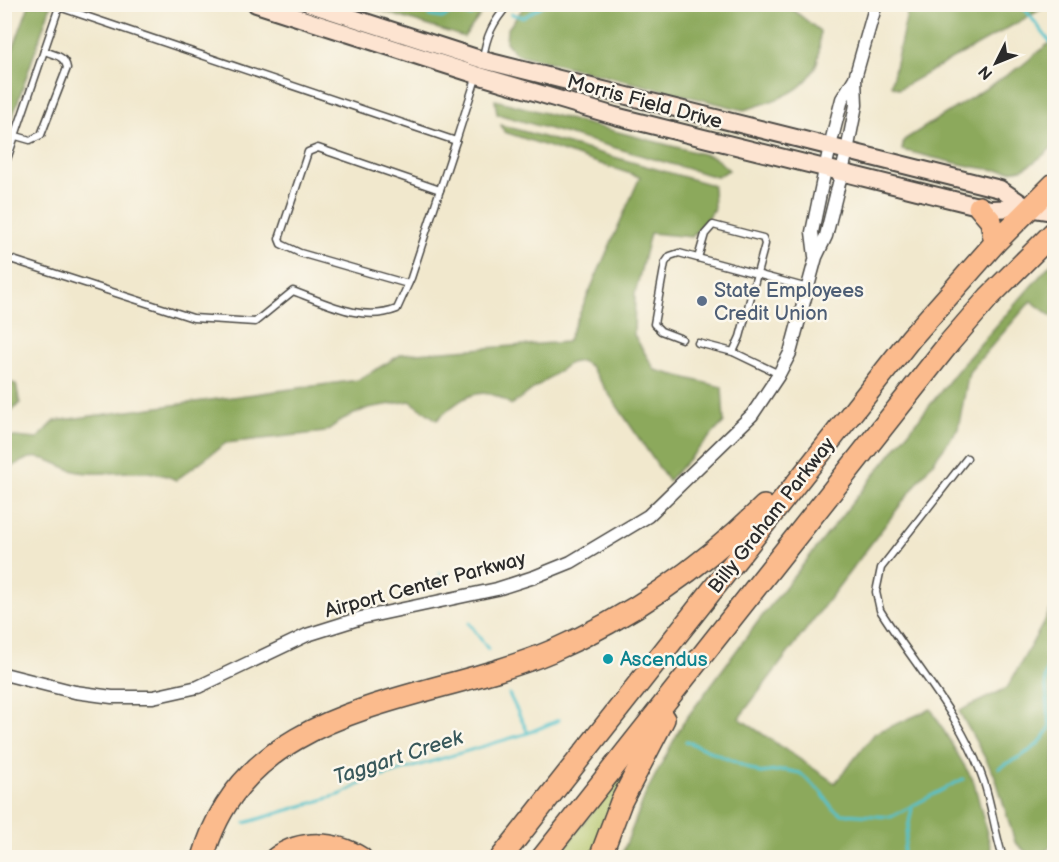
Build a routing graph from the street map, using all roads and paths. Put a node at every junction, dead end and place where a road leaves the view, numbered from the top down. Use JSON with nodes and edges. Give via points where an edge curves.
{"nodes":[{"id":1,"x":256,"y":4,"type":"edge"},
{"id":2,"x":310,"y":4,"type":"edge"},
{"id":3,"x":508,"y":4,"type":"edge"},
{"id":4,"x":876,"y":4,"type":"edge"},
{"id":5,"x":60,"y":6,"type":"edge"},
{"id":6,"x":45,"y":51,"type":"junction"},
{"id":7,"x":480,"y":68,"type":"junction"},
{"id":8,"x":855,"y":78,"type":"junction"},
{"id":9,"x":16,"y":136,"type":"junction"},
{"id":10,"x":456,"y":141,"type":"junction"},
{"id":11,"x":830,"y":146,"type":"junction"},
{"id":12,"x":848,"y":150,"type":"junction"},
{"id":13,"x":4,"y":168,"type":"edge"},
{"id":14,"x":825,"y":169,"type":"junction"},
{"id":15,"x":842,"y":173,"type":"junction"},
{"id":16,"x":1054,"y":184,"type":"edge"},
{"id":17,"x":440,"y":190,"type":"junction"},
{"id":18,"x":980,"y":207,"type":"junction"},
{"id":19,"x":1028,"y":208,"type":"junction"},
{"id":20,"x":1054,"y":212,"type":"edge"},
{"id":21,"x":1054,"y":232,"type":"edge"},
{"id":22,"x":995,"y":243,"type":"junction"},
{"id":23,"x":4,"y":257,"type":"edge"},
{"id":24,"x":816,"y":257,"type":"junction"},
{"id":25,"x":699,"y":258,"type":"junction"},
{"id":26,"x":756,"y":274,"type":"junction"},
{"id":27,"x":408,"y":284,"type":"junction"},
{"id":28,"x":808,"y":288,"type":"junction"},
{"id":29,"x":682,"y":339,"type":"dead end"},
{"id":30,"x":698,"y":343,"type":"dead end"},
{"id":31,"x":733,"y":352,"type":"junction"},
{"id":32,"x":779,"y":374,"type":"junction"},
{"id":33,"x":836,"y":433,"type":"junction"},
{"id":34,"x":967,"y":458,"type":"dead end"},
{"id":35,"x":737,"y":613,"type":"junction"},
{"id":36,"x":4,"y":674,"type":"edge"},
{"id":37,"x":203,"y":858,"type":"edge"},
{"id":38,"x":276,"y":858,"type":"edge"},
{"id":39,"x":361,"y":858,"type":"edge"},
{"id":40,"x":501,"y":858,"type":"edge"},
{"id":41,"x":542,"y":858,"type":"edge"},
{"id":42,"x":600,"y":858,"type":"edge"},
{"id":43,"x":1003,"y":858,"type":"edge"}],
"edges":[{"from":1,"to":7,"type":"street","name":"Morris Field Drive"},
{"from":2,"to":7,"type":"street","name":"Morris Field Drive"},
{"from":3,"to":7,"type":"lane","via":[[486,37]]},
{"from":4,"to":8,"type":"street"},
{"from":5,"to":6,"type":"lane"},
{"from":5,"to":10,"type":"lane"},
{"from":6,"to":9,"type":"lane"},
{"from":6,"to":9,"type":"lane","via":[[61,57],[67,68],[41,135],[30,140]]},
{"from":7,"to":10,"type":"lane"},
{"from":7,"to":11,"type":"street","name":"Morris Field Drive"},
{"from":7,"to":14,"type":"street","name":"Morris Field Drive","via":[[615,116]]},
{"from":8,"to":11,"type":"street","name":"Airport Center Parkway","via":[[842,99]]},
{"from":8,"to":12,"type":"street","name":"Airport Center Parkway","via":[[856,105]]},
{"from":9,"to":13,"type":"lane"},
{"from":10,"to":17,"type":"lane"},
{"from":11,"to":12,"type":"street","name":"Morris Field Drive"},
{"from":11,"to":14,"type":"street","name":"Airport Center Parkway"},
{"from":12,"to":15,"type":"street","name":"Airport Center Parkway"},
{"from":12,"to":19,"type":"street","name":"Morris Field Drive","via":[[1000,189]]},
{"from":14,"to":15,"type":"street","name":"Morris Field Drive"},
{"from":14,"to":24,"type":"street","name":"Airport Center Parkway","via":[[812,232]]},
{"from":15,"to":18,"type":"street","name":"Morris Field Drive"},
{"from":15,"to":24,"type":"street","name":"Airport Center Parkway","via":[[826,236]]},
{"from":16,"to":19,"type":"highway","name":"Billy Graham Parkway"},
{"from":17,"to":27,"type":"lane"},
{"from":17,"to":27,"type":"lane","via":[[318,148],[308,152],[300,170],[279,239],[281,244]]},
{"from":18,"to":19,"type":"street","name":"Morris Field Drive"},
{"from":18,"to":22,"type":"highway","via":[[991,221]]},
{"from":19,"to":20,"type":"street","name":"Morris Field Drive"},
{"from":19,"to":22,"type":"highway","name":"Billy Graham Parkway"},
{"from":21,"to":35,"type":"highway","name":"Billy Graham Parkway","via":[[950,342]]},
{"from":22,"to":33,"type":"highway","name":"Billy Graham Parkway","via":[[911,338]]},
{"from":23,"to":27,"type":"lane","via":[[193,318],[255,322],[292,291],[359,314],[382,315],[397,309]]},
{"from":24,"to":28,"type":"street","name":"Airport Center Parkway"},
{"from":25,"to":26,"type":"lane"},
{"from":25,"to":26,"type":"lane","via":[[705,234],[714,225],[763,238],[765,244]]},
{"from":25,"to":29,"type":"lane","via":[[679,253],[665,263],[654,324]]},
{"from":26,"to":28,"type":"lane"},
{"from":26,"to":31,"type":"lane"},
{"from":28,"to":32,"type":"street","name":"Airport Center Parkway","via":[[790,353]]},
{"from":30,"to":31,"type":"lane"},
{"from":31,"to":32,"type":"lane"},
{"from":32,"to":36,"type":"street","name":"Airport Center Parkway","via":[[731,438],[648,516],[571,562],[534,577],[307,635],[198,687],[153,696],[112,697],[75,692]]},
{"from":33,"to":37,"type":"highway","via":[[733,537],[692,571],[622,617],[549,652],[358,710],[295,738],[243,783],[215,825]]},
{"from":33,"to":40,"type":"highway","name":"Billy Graham Parkway"},
{"from":34,"to":43,"type":"lane","via":[[881,568],[876,592],[880,610],[968,747],[984,782]]},
{"from":35,"to":41,"type":"highway","name":"Billy Graham Parkway"},
{"from":35,"to":42,"type":"highway","via":[[659,726],[621,802]]},
{"from":38,"to":39,"type":"highway","via":[[294,848],[325,844]]}]}
